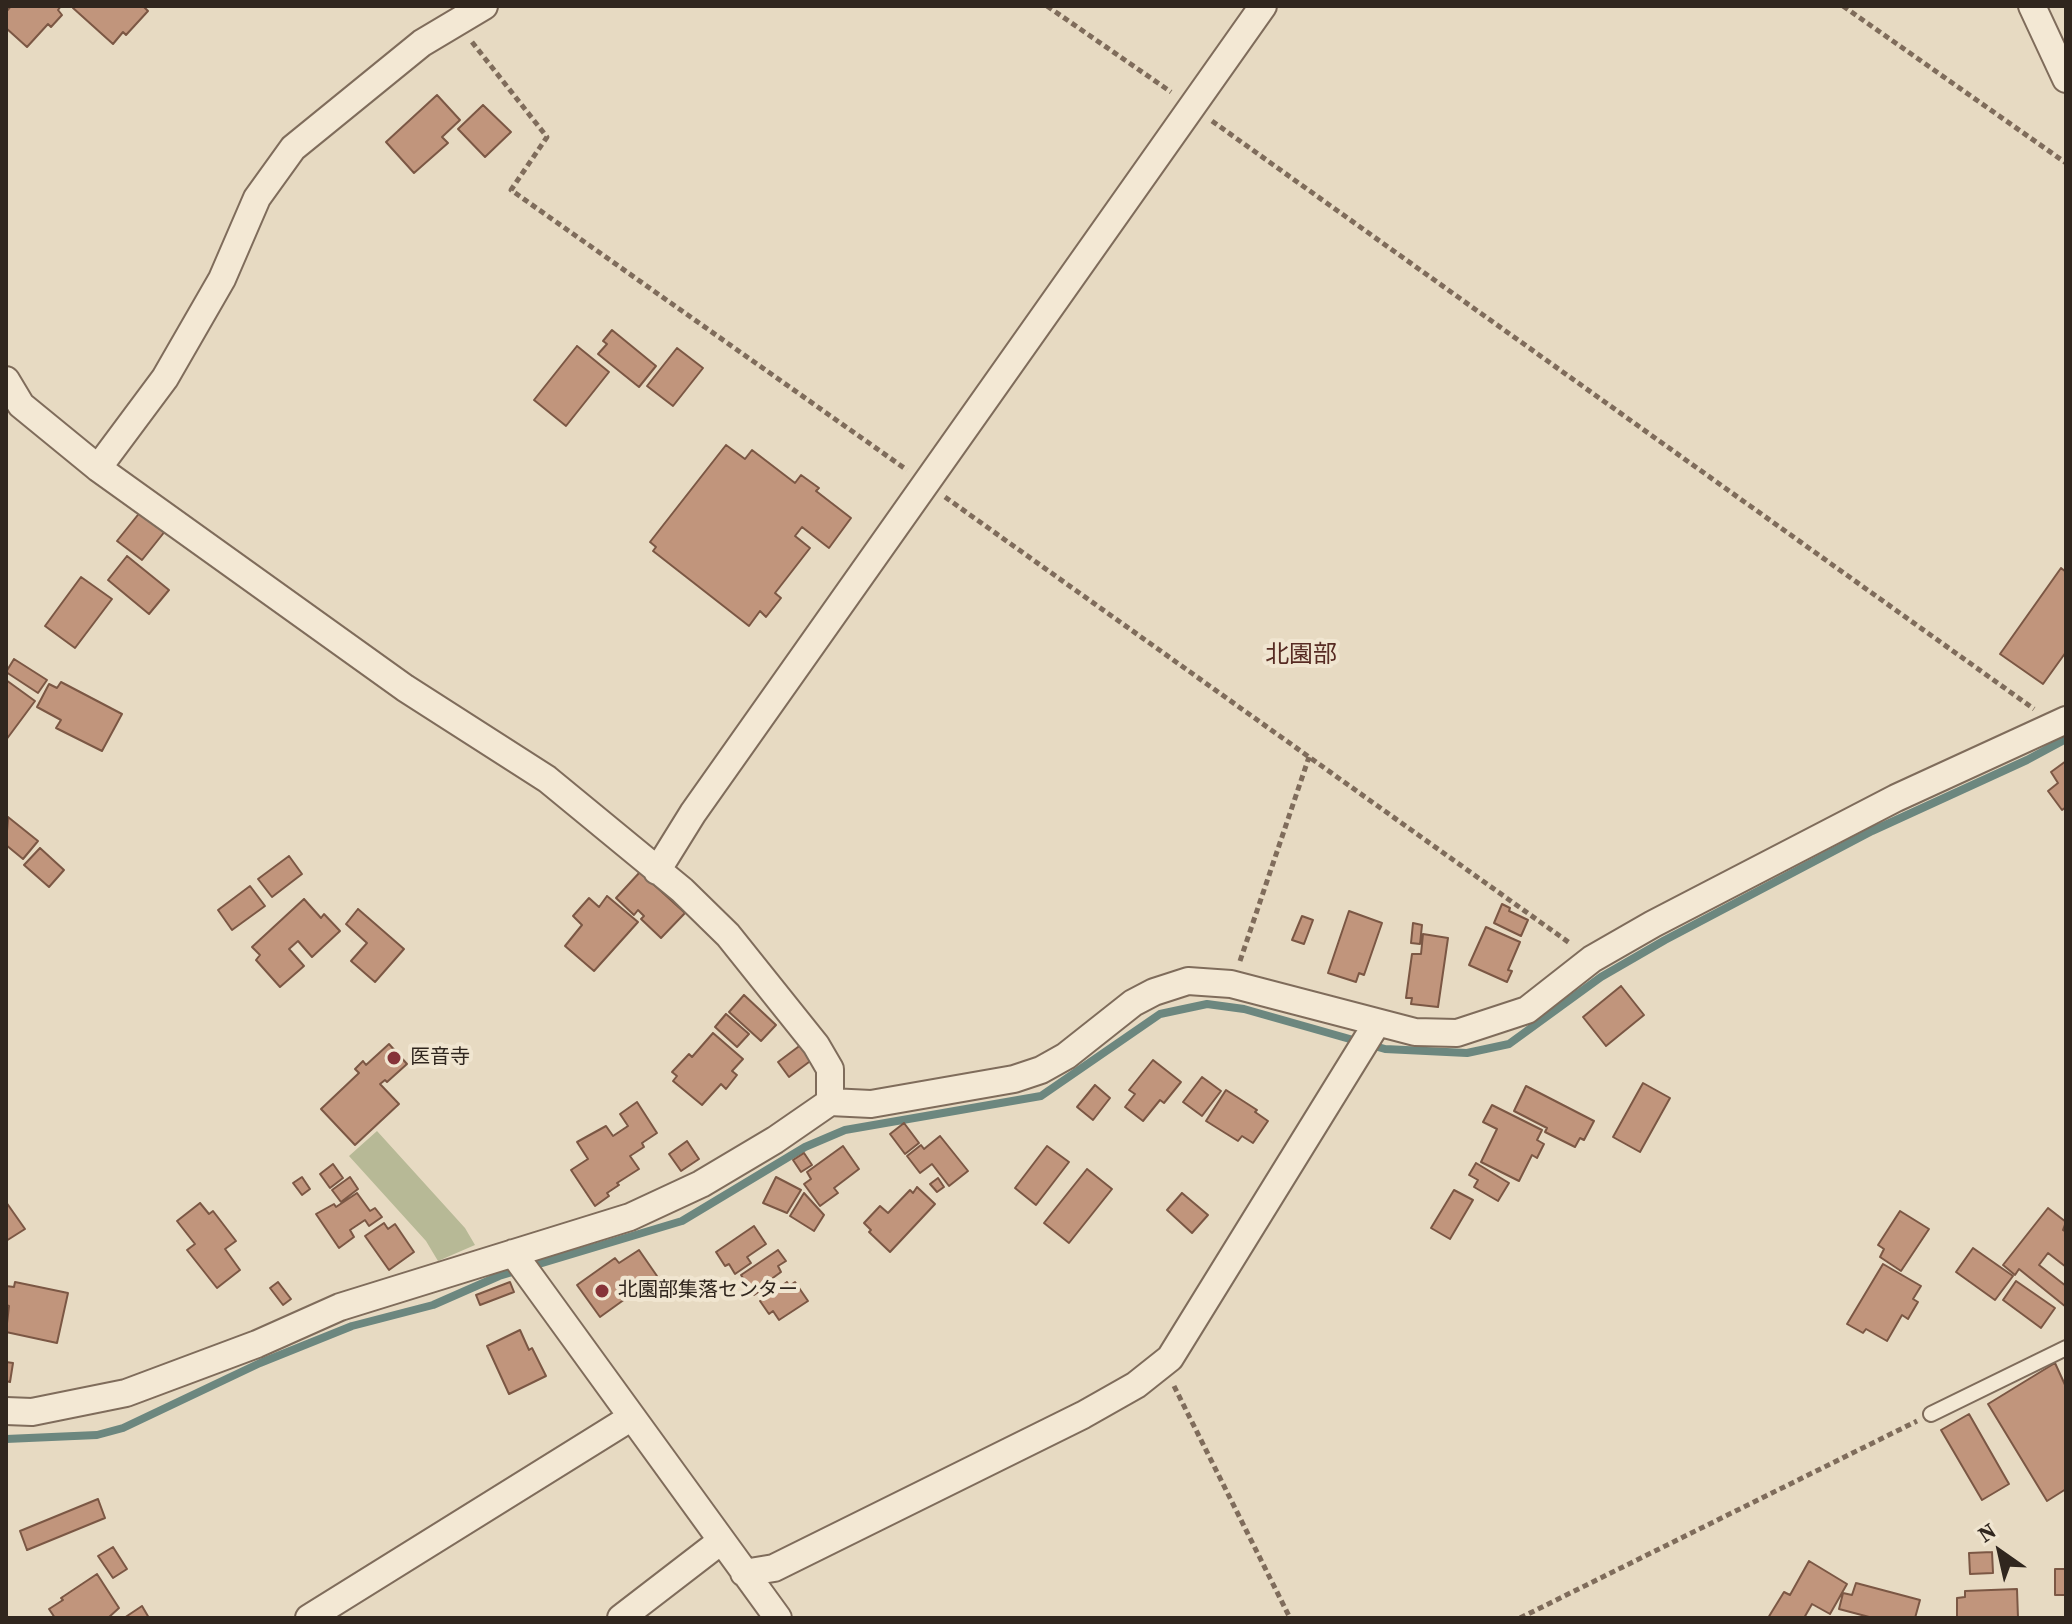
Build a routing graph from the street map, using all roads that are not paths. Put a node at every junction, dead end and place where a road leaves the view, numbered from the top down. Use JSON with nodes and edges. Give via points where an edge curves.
{"nodes":[{"id":1,"x":484,"y":6,"type":"edge"},
{"id":2,"x":1263,"y":6,"type":"edge"},
{"id":3,"x":2032,"y":6,"type":"edge"},
{"id":4,"x":2066,"y":79,"type":"edge"},
{"id":5,"x":6,"y":380,"type":"edge"},
{"id":6,"x":98,"y":468,"type":"junction"},
{"id":7,"x":2061,"y":722,"type":"edge"},
{"id":8,"x":657,"y":871,"type":"junction"},
{"id":9,"x":1377,"y":1023,"type":"junction"},
{"id":10,"x":830,"y":1102,"type":"junction"},
{"id":11,"x":513,"y":1253,"type":"junction"},
{"id":12,"x":2066,"y":1348,"type":"edge"},
{"id":13,"x":6,"y":1411,"type":"edge"},
{"id":14,"x":1931,"y":1414,"type":"road end"},
{"id":15,"x":632,"y":1417,"type":"junction"},
{"id":16,"x":721,"y":1541,"type":"junction"},
{"id":17,"x":744,"y":1573,"type":"junction"},
{"id":18,"x":309,"y":1618,"type":"edge"},
{"id":19,"x":621,"y":1618,"type":"edge"},
{"id":20,"x":778,"y":1618,"type":"edge"}],
"edges":[{"from":1,"to":6,"type":"street","via":[[422,43],[293,148],[257,198],[222,279],[165,378]]},
{"from":2,"to":8,"type":"street"},
{"from":3,"to":4,"type":"street"},
{"from":5,"to":6,"type":"street","via":[[21,405]]},
{"from":6,"to":8,"type":"street","via":[[405,688],[547,779]]},
{"from":7,"to":9,"type":"street","via":[[1896,798],[1653,924],[1592,959],[1527,1010],[1457,1033],[1415,1032]]},
{"from":8,"to":10,"type":"street","via":[[728,935],[816,1045],[830,1069]]},
{"from":9,"to":10,"type":"street","via":[[1231,984],[1188,981],[1133,1003],[1041,1070],[871,1104]]},
{"from":9,"to":17,"type":"street","via":[[1170,1358],[1136,1385],[1069,1422],[774,1568]]},
{"from":10,"to":11,"type":"street","via":[[701,1184],[630,1217]]},
{"from":11,"to":13,"type":"street","via":[[340,1307],[126,1393],[32,1412]]},
{"from":11,"to":15,"type":"street"},
{"from":12,"to":14,"type":"lane"},
{"from":15,"to":16,"type":"street"},
{"from":15,"to":18,"type":"street"},
{"from":16,"to":17,"type":"street"},
{"from":16,"to":19,"type":"street"},
{"from":17,"to":20,"type":"street"}]}
